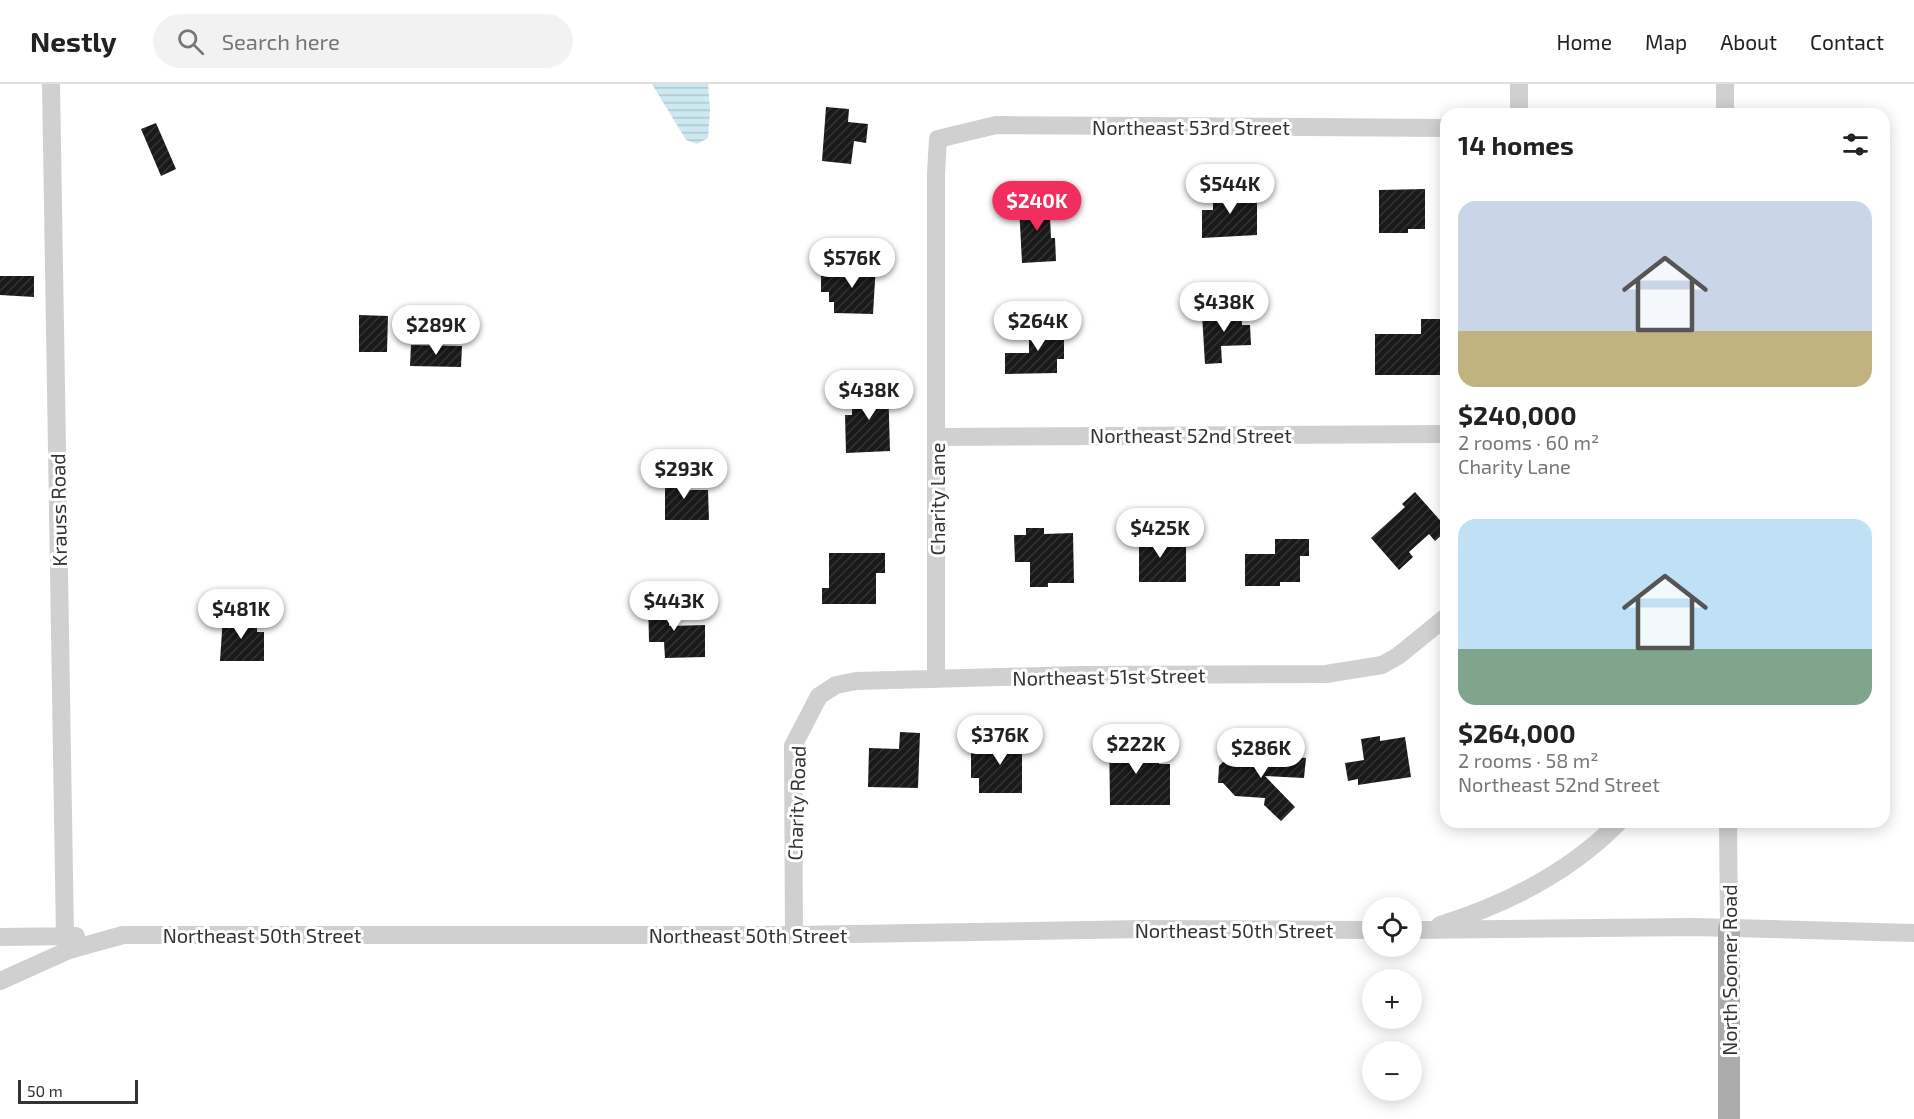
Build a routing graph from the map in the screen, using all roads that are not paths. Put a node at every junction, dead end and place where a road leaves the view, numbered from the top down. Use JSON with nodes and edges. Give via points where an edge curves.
{"nodes":[{"id":1,"x":51,"y":84,"type":"edge"},
{"id":2,"x":1519,"y":84,"type":"edge"},
{"id":3,"x":1725,"y":84,"type":"edge"},
{"id":4,"x":1519,"y":108,"type":"edge"},
{"id":5,"x":1725,"y":108,"type":"edge"},
{"id":6,"x":1440,"y":128,"type":"edge"},
{"id":7,"x":938,"y":139,"type":"joint"},
{"id":8,"x":1440,"y":434,"type":"edge"},
{"id":9,"x":937,"y":437,"type":"junction"},
{"id":10,"x":1440,"y":622,"type":"edge"},
{"id":11,"x":936,"y":679,"type":"junction"},
{"id":12,"x":836,"y":685,"type":"joint"},
{"id":13,"x":1613,"y":828,"type":"edge"},
{"id":14,"x":1728,"y":828,"type":"edge"},
{"id":15,"x":1729,"y":928,"type":"junction"},
{"id":16,"x":1422,"y":929,"type":"edge"},
{"id":17,"x":1362,"y":930,"type":"edge"},
{"id":18,"x":1422,"y":930,"type":"edge"},
{"id":19,"x":1914,"y":933,"type":"edge"},
{"id":20,"x":123,"y":935,"type":"junction"},
{"id":21,"x":794,"y":935,"type":"junction"},
{"id":22,"x":0,"y":937,"type":"edge"},
{"id":23,"x":65,"y":937,"type":"junction"},
{"id":24,"x":0,"y":981,"type":"edge"},
{"id":25,"x":1729,"y":1119,"type":"edge"}],
"edges":[{"from":1,"to":23,"type":"street","name":"Krauss Road"},
{"from":2,"to":4,"type":"street"},
{"from":3,"to":5,"type":"street"},
{"from":6,"to":7,"type":"street","name":"Northeast 53rd Street","via":[[996,125]]},
{"from":7,"to":9,"type":"street","name":"Charity Lane"},
{"from":8,"to":9,"type":"street","name":"Northeast 52nd Street"},
{"from":9,"to":11,"type":"street","name":"Charity Lane"},
{"from":10,"to":11,"type":"street","name":"Northeast 51st Street","via":[[1398,657],[1382,665],[1326,674]]},
{"from":11,"to":12,"type":"street","name":"Northeast 51st Street"},
{"from":12,"to":21,"type":"street","name":"Charity Road","via":[[819,696],[793,746]]},
{"from":13,"to":16,"type":"street","via":[[1547,879],[1476,914]]},
{"from":14,"to":15,"type":"street","name":"North Sooner Road"},
{"from":15,"to":18,"type":"street"},
{"from":15,"to":19,"type":"street"},
{"from":15,"to":25,"type":"main road","name":"North Sooner Road"},
{"from":17,"to":21,"type":"street","name":"Northeast 50th Street"},
{"from":20,"to":21,"type":"street","name":"Northeast 50th Street"},
{"from":20,"to":23,"type":"street","name":"Northeast 50th Street"},
{"from":20,"to":24,"type":"street","name":"Northeast 50th Street","via":[[69,950]]},
{"from":22,"to":23,"type":"street","name":"Northeast 50th Street"}]}
